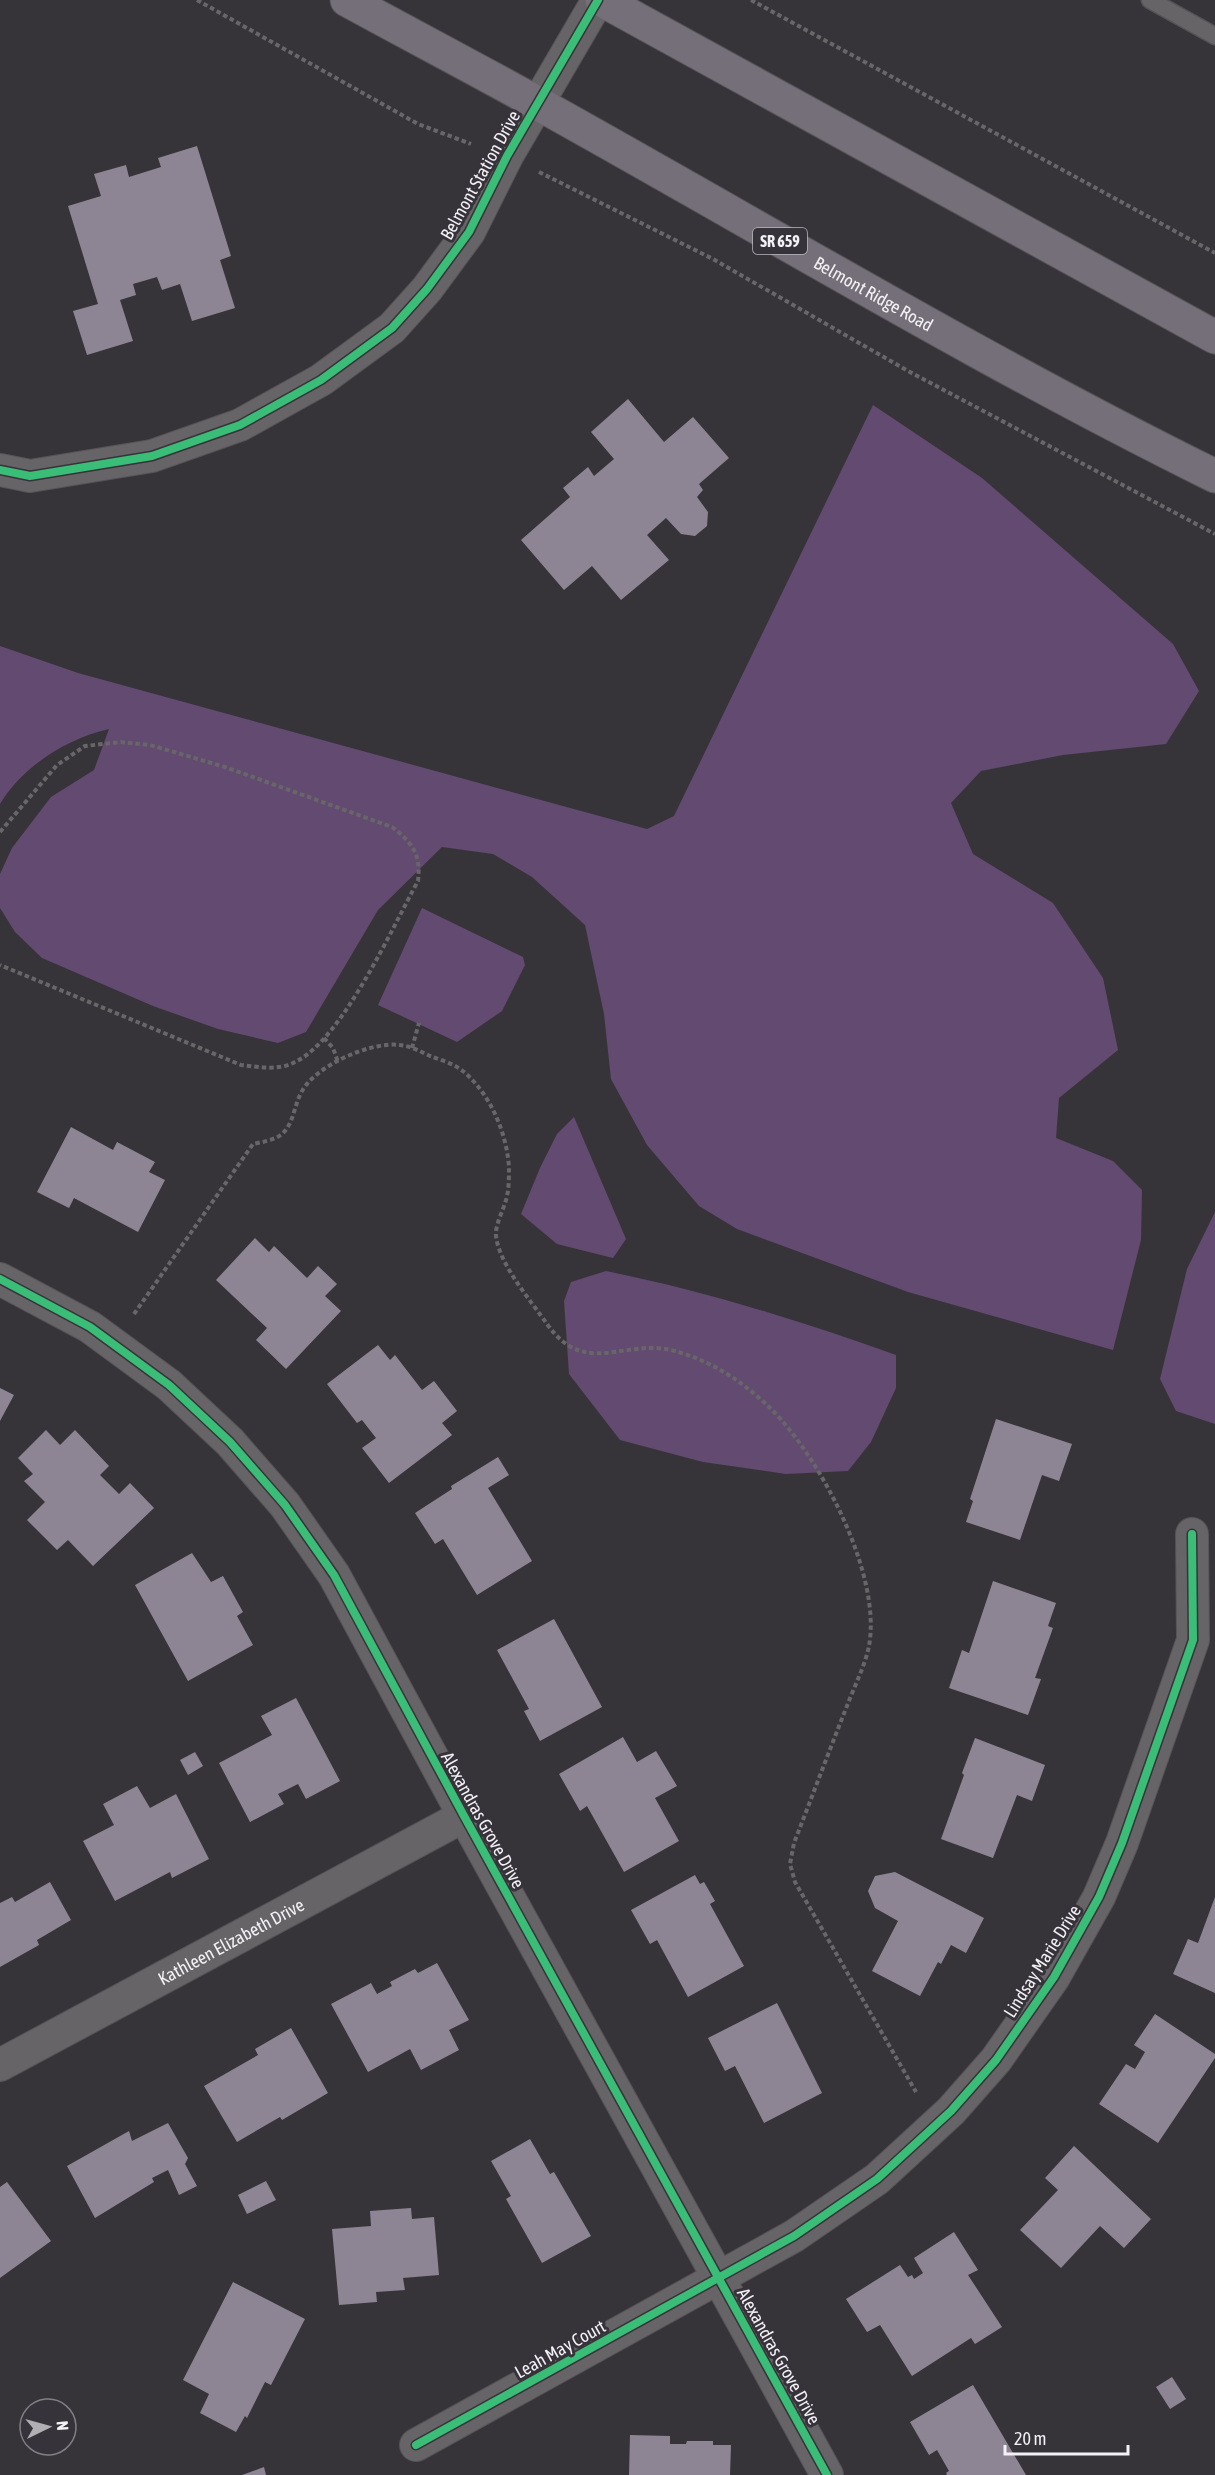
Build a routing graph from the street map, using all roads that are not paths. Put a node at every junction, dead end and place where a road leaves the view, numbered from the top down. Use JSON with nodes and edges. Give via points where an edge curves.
{"nodes":[{"id":1,"x":347,"y":0,"type":"edge"},
{"id":2,"x":598,"y":0,"type":"edge"},
{"id":3,"x":602,"y":0,"type":"edge"},
{"id":4,"x":1150,"y":0,"type":"edge"},
{"id":5,"x":1215,"y":36,"type":"edge"},
{"id":6,"x":538,"y":104,"type":"junction"},
{"id":7,"x":1215,"y":337,"type":"edge"},
{"id":8,"x":0,"y":470,"type":"edge"},
{"id":9,"x":1215,"y":476,"type":"edge"},
{"id":10,"x":0,"y":1279,"type":"edge"},
{"id":11,"x":1192,"y":1534,"type":"dead end"},
{"id":12,"x":464,"y":1816,"type":"junction"},
{"id":13,"x":0,"y":2065,"type":"edge"},
{"id":14,"x":719,"y":2279,"type":"junction"},
{"id":15,"x":416,"y":2445,"type":"dead end"},
{"id":16,"x":827,"y":2475,"type":"edge"}],
"edges":[{"from":1,"to":6,"type":"main road","name":"Belmont Ridge Road","number":"SR 659"},
{"from":2,"to":6,"type":"street","name":"Belmont Station Drive"},
{"from":3,"to":7,"type":"main road"},
{"from":4,"to":5,"type":"lane"},
{"from":6,"to":8,"type":"street","name":"Belmont Station Drive","via":[[470,232],[427,290],[392,328],[321,380],[240,425],[152,456],[30,476]]},
{"from":6,"to":9,"type":"main road","name":"Belmont Ridge Road","number":"SR 659","via":[[939,332]]},
{"from":10,"to":12,"type":"street","name":"Alexandras Grove Drive","via":[[90,1327],[169,1385],[230,1442],[285,1505],[334,1575]]},
{"from":11,"to":14,"type":"street","name":"Lindsay Marie Drive","via":[[1193,1640],[1122,1843],[1099,1897],[1054,1977],[996,2060],[951,2111],[877,2179],[794,2236]]},
{"from":12,"to":13,"type":"street","name":"Kathleen Elizabeth Drive"},
{"from":12,"to":14,"type":"street","name":"Alexandras Grove Drive"},
{"from":14,"to":15,"type":"street","name":"Leah May Court"},
{"from":14,"to":16,"type":"street","name":"Alexandras Grove Drive"}]}
